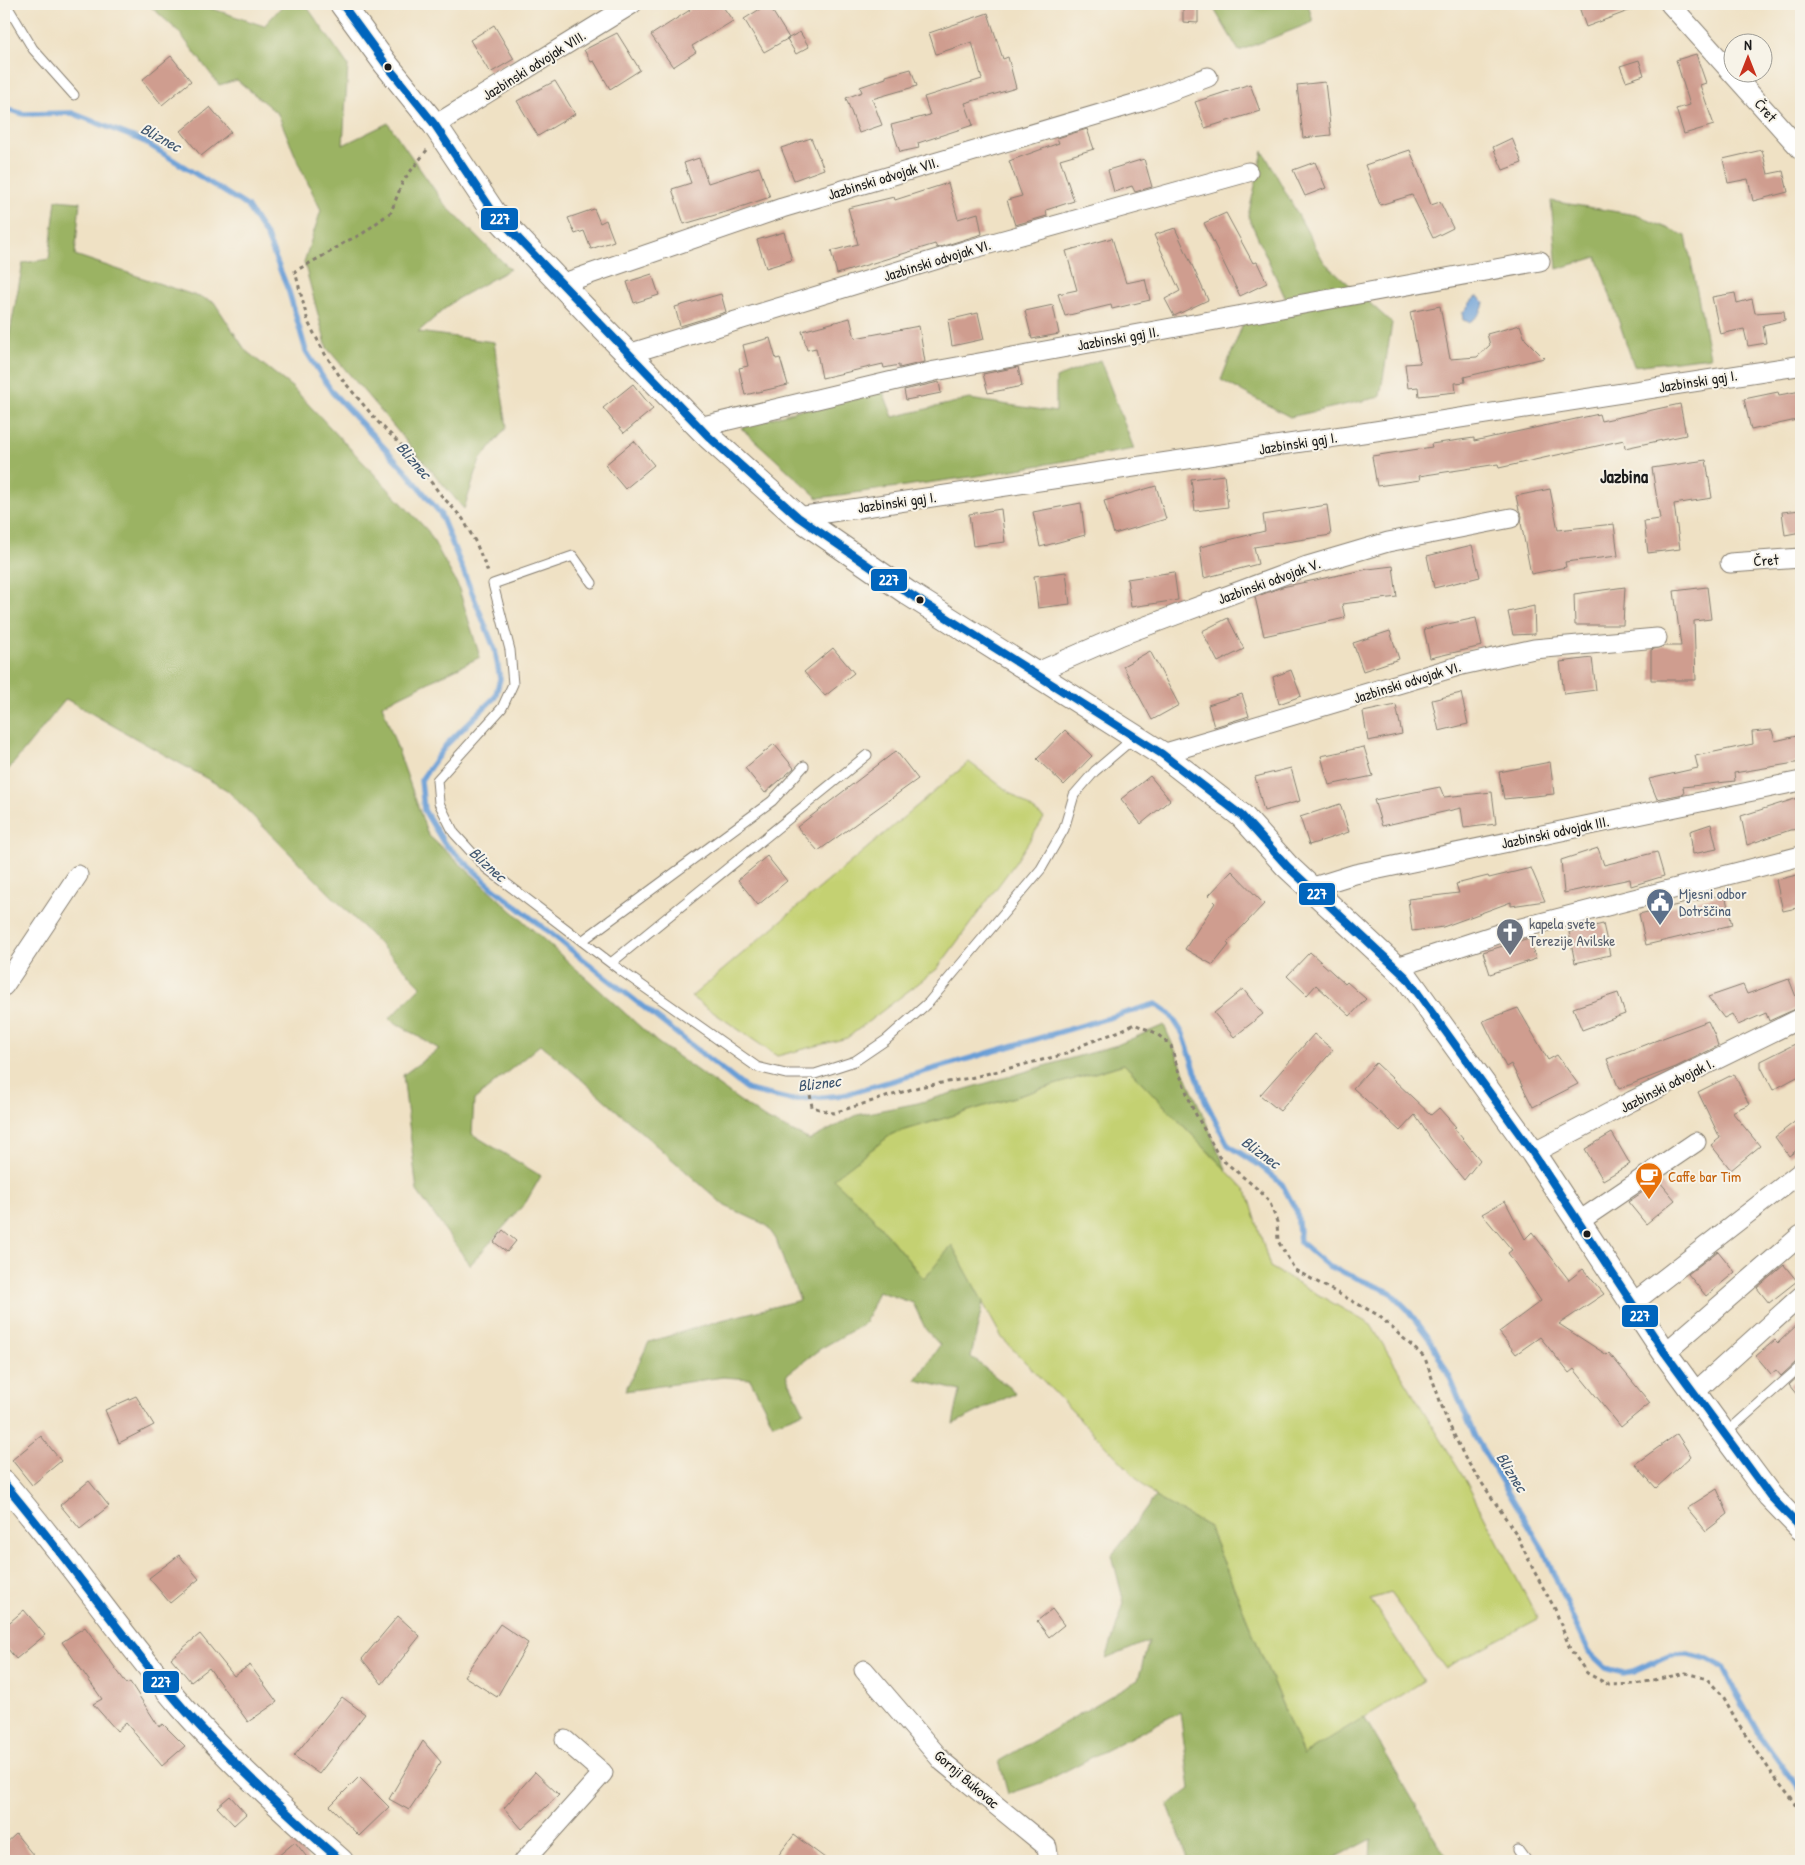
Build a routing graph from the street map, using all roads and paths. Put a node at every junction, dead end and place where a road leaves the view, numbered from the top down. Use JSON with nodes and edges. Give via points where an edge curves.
{"nodes":[{"id":1,"x":6,"y":4,"type":"edge"},
{"id":2,"x":342,"y":4,"type":"edge"},
{"id":3,"x":632,"y":4,"type":"edge"},
{"id":4,"x":1670,"y":4,"type":"edge"},
{"id":5,"x":1208,"y":77,"type":"dead end"},
{"id":6,"x":74,"y":95,"type":"dead end"},
{"id":7,"x":434,"y":135,"type":"junction"},
{"id":8,"x":1801,"y":150,"type":"edge"},
{"id":9,"x":1248,"y":172,"type":"dead end"},
{"id":10,"x":1540,"y":261,"type":"dead end"},
{"id":11,"x":561,"y":284,"type":"junction"},
{"id":12,"x":628,"y":354,"type":"junction"},
{"id":13,"x":1796,"y":366,"type":"dead end"},
{"id":14,"x":699,"y":426,"type":"junction"},
{"id":15,"x":798,"y":517,"type":"junction"},
{"id":16,"x":1511,"y":518,"type":"dead end"},
{"id":17,"x":1801,"y":558,"type":"edge"},
{"id":18,"x":1730,"y":562,"type":"dead end"},
{"id":19,"x":592,"y":583,"type":"dead end"},
{"id":20,"x":493,"y":584,"type":"junction"},
{"id":21,"x":1657,"y":638,"type":"dead end"},
{"id":22,"x":1035,"y":674,"type":"junction"},
{"id":23,"x":1136,"y":737,"type":"junction"},
{"id":24,"x":1162,"y":754,"type":"junction"},
{"id":25,"x":867,"y":755,"type":"dead end"},
{"id":26,"x":804,"y":766,"type":"dead end"},
{"id":27,"x":1801,"y":781,"type":"edge"},
{"id":28,"x":1801,"y":856,"type":"edge"},
{"id":29,"x":78,"y":875,"type":"dead end"},
{"id":30,"x":1310,"y":888,"type":"junction"},
{"id":31,"x":582,"y":941,"type":"junction"},
{"id":32,"x":611,"y":962,"type":"junction"},
{"id":33,"x":1394,"y":968,"type":"junction"},
{"id":34,"x":4,"y":986,"type":"edge"},
{"id":35,"x":1801,"y":1018,"type":"edge"},
{"id":36,"x":810,"y":1090,"type":"dead end"},
{"id":37,"x":1696,"y":1142,"type":"dead end"},
{"id":38,"x":1534,"y":1153,"type":"junction"},
{"id":39,"x":1801,"y":1172,"type":"edge"},
{"id":40,"x":1578,"y":1222,"type":"junction"},
{"id":41,"x":1801,"y":1235,"type":"edge"},
{"id":42,"x":1801,"y":1296,"type":"edge"},
{"id":43,"x":1633,"y":1303,"type":"junction"},
{"id":44,"x":1665,"y":1353,"type":"junction"},
{"id":45,"x":1801,"y":1366,"type":"edge"},
{"id":46,"x":1694,"y":1393,"type":"junction"},
{"id":47,"x":1724,"y":1434,"type":"junction"},
{"id":48,"x":4,"y":1482,"type":"edge"},
{"id":49,"x":1800,"y":1522,"type":"edge"},
{"id":50,"x":864,"y":1670,"type":"dead end"},
{"id":51,"x":566,"y":1740,"type":"dead end"},
{"id":52,"x":1801,"y":1811,"type":"edge"},
{"id":53,"x":1518,"y":1850,"type":"dead end"},
{"id":54,"x":340,"y":1861,"type":"edge"},
{"id":55,"x":524,"y":1861,"type":"edge"},
{"id":56,"x":1050,"y":1861,"type":"edge"},
{"id":57,"x":1526,"y":1861,"type":"edge"}],
"edges":[{"from":1,"to":6,"type":"lane","via":[[33,48]]},
{"from":2,"to":7,"type":"street"},
{"from":3,"to":7,"type":"street","name":"Jazbinski odvojak VIII."},
{"from":4,"to":8,"type":"street","name":"Čret"},
{"from":5,"to":11,"type":"street","name":"Jazbinski odvojak VII.","via":[[1146,100],[782,208]]},
{"from":7,"to":11,"type":"street","via":[[494,212]]},
{"from":7,"to":20,"type":"path","via":[[402,181],[391,212],[362,234],[295,271],[308,322],[325,354],[359,400],[407,451],[462,519]]},
{"from":9,"to":12,"type":"street","name":"Jazbinski odvojak VI.","via":[[964,250]]},
{"from":10,"to":14,"type":"street","name":"Jazbinski gaj II.","via":[[935,371]]},
{"from":11,"to":12,"type":"street"},
{"from":12,"to":14,"type":"street"},
{"from":13,"to":15,"type":"street","name":"Jazbinski gaj I."},
{"from":14,"to":15,"type":"street"},
{"from":15,"to":22,"type":"street","via":[[908,593]]},
{"from":16,"to":22,"type":"street","name":"Jazbinski odvojak V.","via":[[1388,542],[1308,566],[1122,635]]},
{"from":17,"to":18,"type":"street","name":"Čret"},
{"from":19,"to":20,"type":"lane","via":[[573,556]]},
{"from":20,"to":31,"type":"lane","via":[[510,650],[513,684],[502,708],[437,780],[439,803],[454,833],[486,868]]},
{"from":21,"to":24,"type":"street","name":"Jazbinski odvojak VI.","via":[[1534,649],[1462,665]]},
{"from":22,"to":23,"type":"street"},
{"from":23,"to":24,"type":"street"},
{"from":23,"to":32,"type":"lane","via":[[1095,771],[1074,795],[1064,829],[1041,869],[929,1002],[886,1040],[855,1061],[814,1074],[786,1074],[757,1068]]},
{"from":24,"to":30,"type":"street","via":[[1242,816]]},
{"from":25,"to":32,"type":"lane"},
{"from":26,"to":31,"type":"lane","via":[[772,801]]},
{"from":27,"to":30,"type":"street","name":"Jazbinski odvojak III.","via":[[1355,874]]},
{"from":28,"to":33,"type":"street","via":[[1498,934]]},
{"from":29,"to":34,"type":"street"},
{"from":30,"to":33,"type":"street"},
{"from":31,"to":32,"type":"lane"},
{"from":33,"to":38,"type":"street","via":[[1407,978]]},
{"from":35,"to":38,"type":"street","name":"Jazbinski odvojak I."},
{"from":36,"to":52,"type":"path","via":[[812,1107],[833,1113],[919,1087],[1066,1054],[1134,1024],[1156,1033],[1171,1046],[1193,1109],[1219,1157],[1270,1203],[1277,1222],[1278,1241],[1295,1270],[1378,1315],[1425,1358],[1446,1418],[1465,1458],[1517,1535],[1555,1610],[1570,1649],[1587,1673],[1608,1685],[1636,1684],[1686,1673],[1707,1679],[1723,1696],[1775,1778]]},
{"from":37,"to":40,"type":"street"},
{"from":38,"to":40,"type":"street"},
{"from":39,"to":43,"type":"street"},
{"from":40,"to":43,"type":"street"},
{"from":41,"to":44,"type":"street"},
{"from":42,"to":46,"type":"street"},
{"from":43,"to":44,"type":"street"},
{"from":44,"to":46,"type":"street"},
{"from":45,"to":47,"type":"lane"},
{"from":46,"to":47,"type":"street"},
{"from":47,"to":49,"type":"street","via":[[1770,1496]]},
{"from":48,"to":54,"type":"street","via":[[183,1708],[244,1773]]},
{"from":50,"to":56,"type":"street","name":"Gornji Bukovac","via":[[943,1762],[1047,1847]]},
{"from":51,"to":55,"type":"street","via":[[603,1773]]},
{"from":53,"to":57,"type":"lane"}]}
